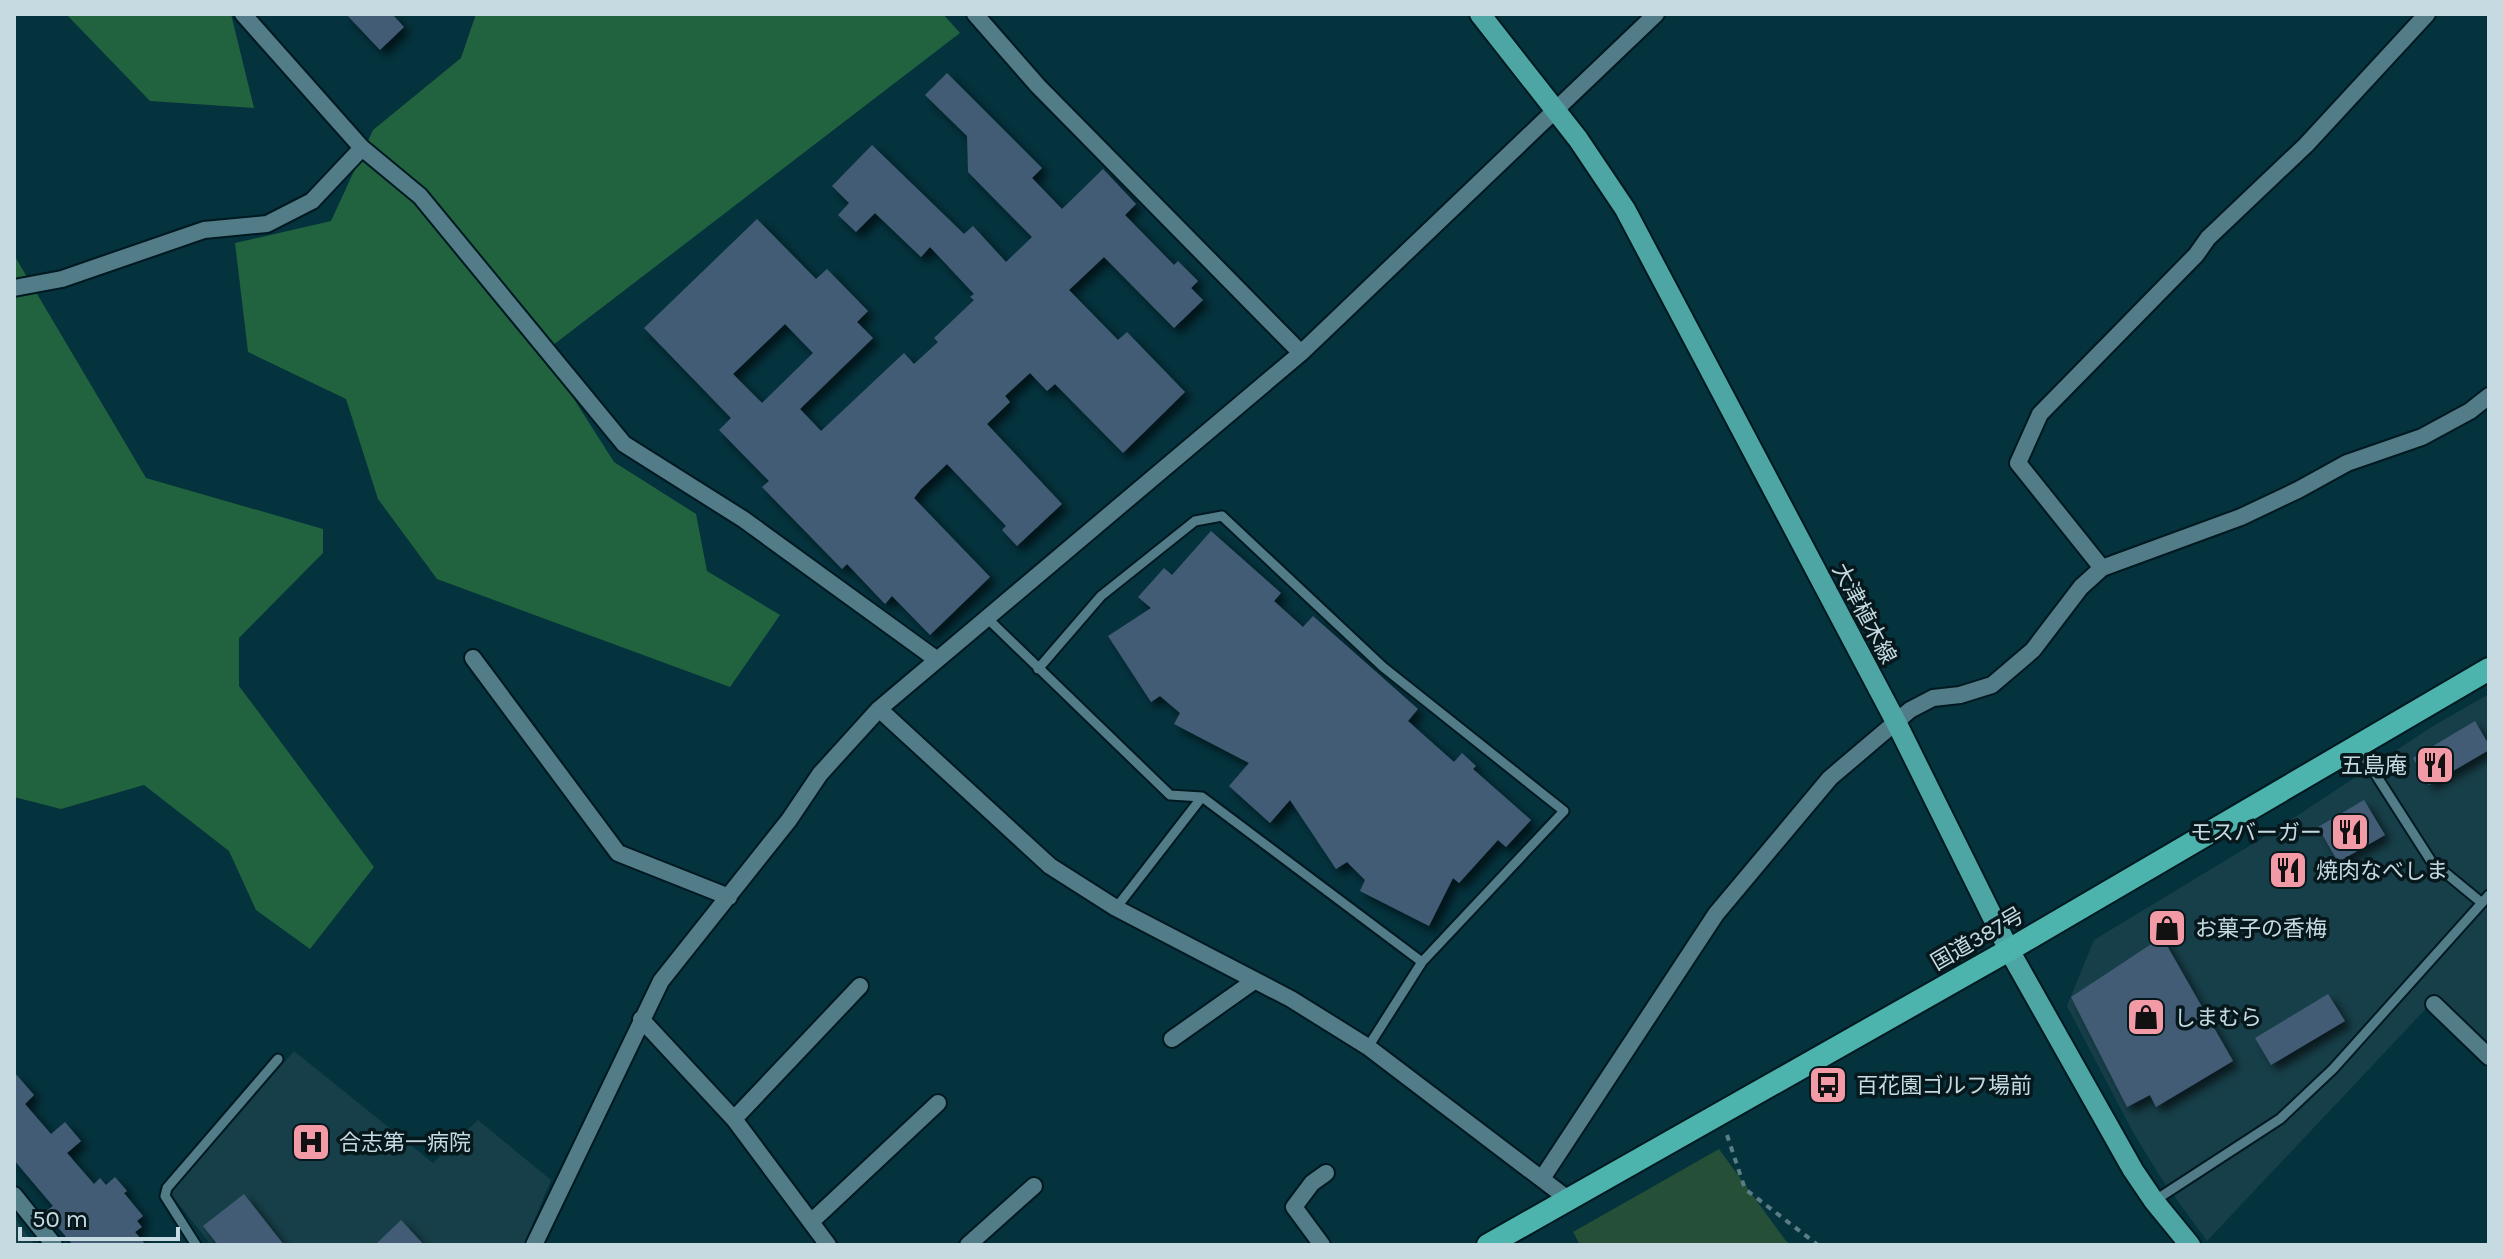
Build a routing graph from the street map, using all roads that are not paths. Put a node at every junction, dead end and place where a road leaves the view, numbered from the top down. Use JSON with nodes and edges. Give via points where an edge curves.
{"nodes":[{"id":1,"x":243,"y":14,"type":"edge"},
{"id":2,"x":975,"y":14,"type":"edge"},
{"id":3,"x":1480,"y":14,"type":"edge"},
{"id":4,"x":1656,"y":14,"type":"edge"},
{"id":5,"x":2427,"y":14,"type":"edge"},
{"id":6,"x":1557,"y":111,"type":"junction"},
{"id":7,"x":362,"y":148,"type":"junction"},
{"id":8,"x":14,"y":288,"type":"edge"},
{"id":9,"x":1301,"y":353,"type":"junction"},
{"id":10,"x":2489,"y":396,"type":"edge"},
{"id":11,"x":2102,"y":568,"type":"junction"},
{"id":12,"x":986,"y":617,"type":"junction"},
{"id":13,"x":473,"y":658,"type":"dead end"},
{"id":14,"x":936,"y":659,"type":"junction"},
{"id":15,"x":1038,"y":669,"type":"junction"},
{"id":16,"x":2489,"y":669,"type":"edge"},
{"id":17,"x":879,"y":709,"type":"junction"},
{"id":18,"x":1896,"y":722,"type":"junction"},
{"id":19,"x":2358,"y":747,"type":"junction"},
{"id":20,"x":1202,"y":797,"type":"junction"},
{"id":21,"x":729,"y":897,"type":"junction"},
{"id":22,"x":2485,"y":899,"type":"edge"},
{"id":23,"x":1116,"y":908,"type":"junction"},
{"id":24,"x":2009,"y":950,"type":"junction"},
{"id":25,"x":1422,"y":962,"type":"junction"},
{"id":26,"x":1254,"y":981,"type":"junction"},
{"id":27,"x":860,"y":986,"type":"dead end"},
{"id":28,"x":2434,"y":1004,"type":"dead end"},
{"id":29,"x":641,"y":1019,"type":"junction"},
{"id":30,"x":1172,"y":1039,"type":"dead end"},
{"id":31,"x":1368,"y":1047,"type":"junction"},
{"id":32,"x":2488,"y":1056,"type":"edge"},
{"id":33,"x":278,"y":1059,"type":"dead end"},
{"id":34,"x":938,"y":1103,"type":"dead end"},
{"id":35,"x":734,"y":1119,"type":"junction"},
{"id":36,"x":1326,"y":1173,"type":"dead end"},
{"id":37,"x":1543,"y":1177,"type":"junction"},
{"id":38,"x":1034,"y":1186,"type":"dead end"},
{"id":39,"x":14,"y":1195,"type":"edge"},
{"id":40,"x":1568,"y":1199,"type":"junction"},
{"id":41,"x":2154,"y":1201,"type":"junction"},
{"id":42,"x":811,"y":1222,"type":"junction"},
{"id":43,"x":54,"y":1245,"type":"edge"},
{"id":44,"x":196,"y":1245,"type":"edge"},
{"id":45,"x":534,"y":1245,"type":"edge"},
{"id":46,"x":828,"y":1245,"type":"edge"},
{"id":47,"x":968,"y":1245,"type":"edge"},
{"id":48,"x":1322,"y":1245,"type":"edge"},
{"id":49,"x":1488,"y":1245,"type":"edge"},
{"id":50,"x":2190,"y":1245,"type":"edge"}],
"edges":[{"from":1,"to":7,"type":"street"},
{"from":2,"to":9,"type":"street","via":[[1038,86]]},
{"from":3,"to":6,"type":"main road","name":"大津植木線"},
{"from":4,"to":6,"type":"street"},
{"from":5,"to":11,"type":"street","via":[[2306,145],[2208,238],[2040,414],[2018,463]]},
{"from":6,"to":9,"type":"street"},
{"from":6,"to":18,"type":"main road","name":"大津植木線","via":[[1625,209]]},
{"from":7,"to":8,"type":"street","via":[[312,201],[267,224],[204,230],[62,279]]},
{"from":7,"to":14,"type":"street","via":[[420,196],[624,444],[743,519]]},
{"from":9,"to":12,"type":"street"},
{"from":10,"to":11,"type":"street","via":[[2422,437],[2347,463],[2241,517]]},
{"from":11,"to":18,"type":"street","via":[[2033,650],[1992,685],[1933,698]]},
{"from":12,"to":14,"type":"street"},
{"from":12,"to":15,"type":"lane"},
{"from":13,"to":21,"type":"street","via":[[618,853]]},
{"from":14,"to":17,"type":"street"},
{"from":15,"to":20,"type":"lane","via":[[1170,795]]},
{"from":15,"to":25,"type":"lane","via":[[1101,596],[1195,521],[1222,516],[1383,667],[1564,811]]},
{"from":16,"to":19,"type":"highway","name":"国道387号"},
{"from":17,"to":21,"type":"street","via":[[820,774]]},
{"from":17,"to":23,"type":"street","via":[[1050,866]]},
{"from":18,"to":24,"type":"main road","name":"大津植木線"},
{"from":18,"to":37,"type":"street","via":[[1830,778],[1716,914]]},
{"from":19,"to":22,"type":"lane","via":[[2431,861]]},
{"from":19,"to":24,"type":"highway","name":"国道387号"},
{"from":20,"to":23,"type":"lane"},
{"from":20,"to":25,"type":"lane"},
{"from":21,"to":29,"type":"street","via":[[661,981]]},
{"from":22,"to":41,"type":"lane","via":[[2333,1069],[2280,1119]]},
{"from":23,"to":26,"type":"street"},
{"from":24,"to":40,"type":"highway","name":"国道387号"},
{"from":24,"to":41,"type":"main road","name":"大津植木線"},
{"from":25,"to":31,"type":"lane"},
{"from":26,"to":30,"type":"street"},
{"from":26,"to":31,"type":"street"},
{"from":27,"to":35,"type":"street"},
{"from":28,"to":32,"type":"street"},
{"from":29,"to":35,"type":"street"},
{"from":29,"to":45,"type":"street"},
{"from":31,"to":37,"type":"street"},
{"from":33,"to":44,"type":"lane","via":[[167,1188],[165,1196]]},
{"from":34,"to":42,"type":"street"},
{"from":35,"to":42,"type":"street"},
{"from":36,"to":48,"type":"street","via":[[1294,1207]]},
{"from":37,"to":40,"type":"street"},
{"from":38,"to":47,"type":"street"},
{"from":39,"to":43,"type":"street"},
{"from":40,"to":49,"type":"highway","name":"国道387号"},
{"from":41,"to":50,"type":"main road","name":"大津植木線"},
{"from":42,"to":46,"type":"street"}]}
